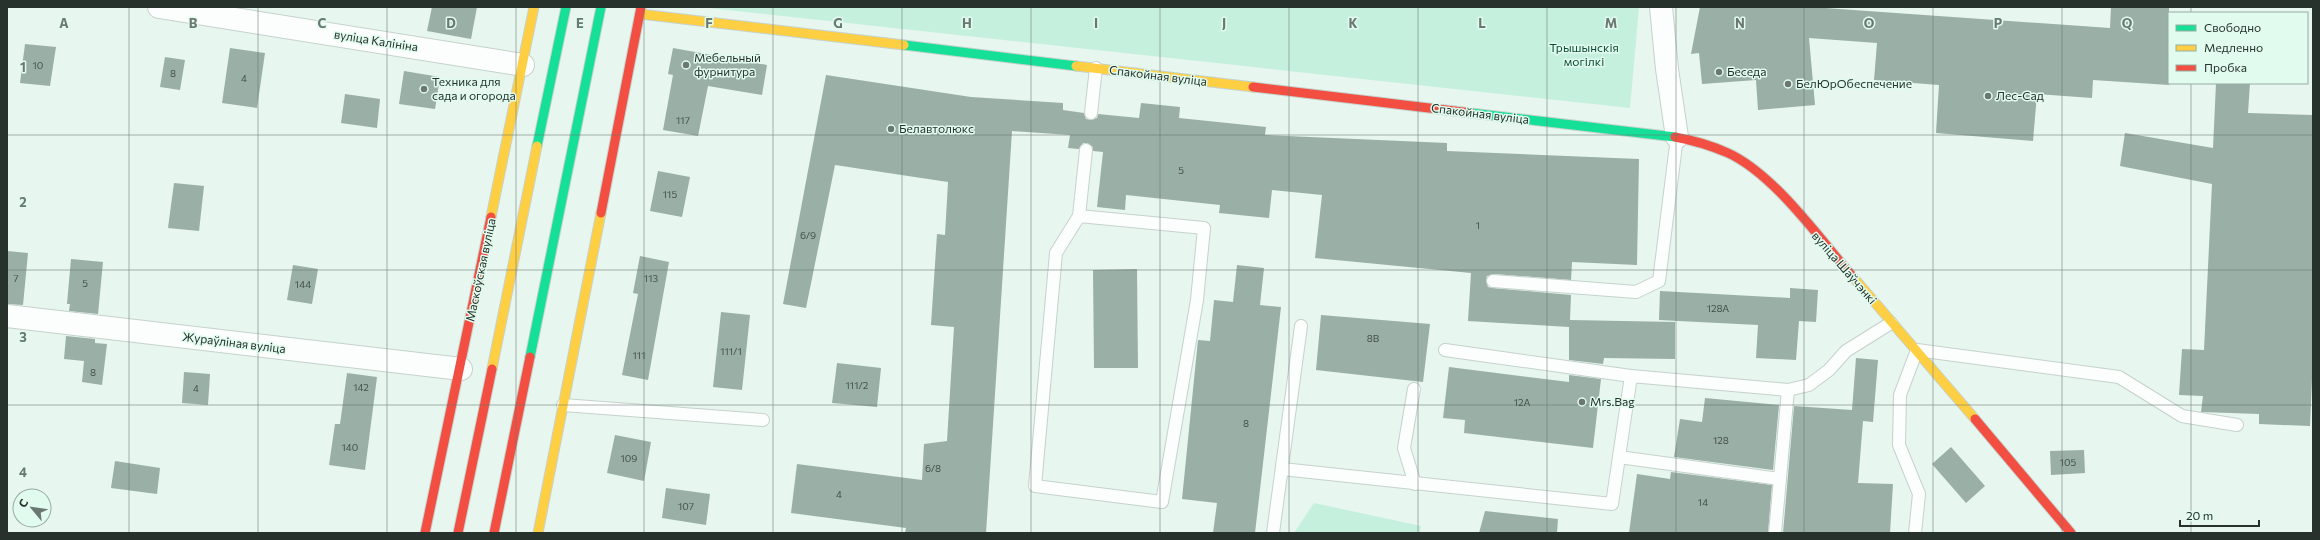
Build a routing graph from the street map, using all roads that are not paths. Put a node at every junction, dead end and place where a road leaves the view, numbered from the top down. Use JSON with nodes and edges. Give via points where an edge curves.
{"nodes":[{"id":1,"x":159,"y":7,"type":"edge"},
{"id":2,"x":534,"y":7,"type":"edge"},
{"id":3,"x":566,"y":7,"type":"edge"},
{"id":4,"x":601,"y":7,"type":"edge"},
{"id":5,"x":1661,"y":7,"type":"edge"},
{"id":6,"x":641,"y":11,"type":"edge"},
{"id":7,"x":522,"y":65,"type":"junction"},
{"id":8,"x":1096,"y":68,"type":"junction"},
{"id":9,"x":1091,"y":113,"type":"dead end"},
{"id":10,"x":1677,"y":137,"type":"junction"},
{"id":11,"x":1086,"y":150,"type":"dead end"},
{"id":12,"x":1079,"y":216,"type":"junction"},
{"id":13,"x":1493,"y":280,"type":"dead end"},
{"id":14,"x":7,"y":316,"type":"edge"},
{"id":15,"x":1891,"y":323,"type":"junction"},
{"id":16,"x":1300,"y":326,"type":"dead end"},
{"id":17,"x":1445,"y":350,"type":"dead end"},
{"id":18,"x":1917,"y":350,"type":"junction"},
{"id":19,"x":461,"y":369,"type":"junction"},
{"id":20,"x":1631,"y":376,"type":"junction"},
{"id":21,"x":1414,"y":389,"type":"dead end"},
{"id":22,"x":1788,"y":390,"type":"junction"},
{"id":23,"x":563,"y":405,"type":"junction"},
{"id":24,"x":763,"y":420,"type":"dead end"},
{"id":25,"x":2237,"y":425,"type":"dead end"},
{"id":26,"x":1620,"y":457,"type":"junction"},
{"id":27,"x":1282,"y":469,"type":"junction"},
{"id":28,"x":1780,"y":480,"type":"junction"},
{"id":29,"x":1415,"y":484,"type":"junction"},
{"id":30,"x":425,"y":533,"type":"edge"},
{"id":31,"x":458,"y":533,"type":"edge"},
{"id":32,"x":494,"y":533,"type":"edge"},
{"id":33,"x":538,"y":533,"type":"edge"},
{"id":34,"x":1273,"y":533,"type":"edge"},
{"id":35,"x":1775,"y":533,"type":"edge"},
{"id":36,"x":1915,"y":533,"type":"edge"},
{"id":37,"x":2072,"y":533,"type":"edge"}],
"edges":[{"from":1,"to":7,"type":"street","name":"вуліца Калініна"},
{"from":2,"to":7,"type":"street","name":"Маскоўская вуліца"},
{"from":3,"to":31,"type":"street"},
{"from":4,"to":32,"type":"street"},
{"from":5,"to":10,"type":"street"},
{"from":6,"to":8,"type":"street","name":"Спакойная вуліца"},
{"from":6,"to":23,"type":"street"},
{"from":7,"to":19,"type":"street","name":"Маскоўская вуліца"},
{"from":8,"to":9,"type":"lane"},
{"from":8,"to":10,"type":"street","name":"Спакойная вуліца"},
{"from":10,"to":13,"type":"lane","via":[[1659,281],[1636,292]]},
{"from":10,"to":15,"type":"street","name":"вуліца Шаўчэнкі","via":[[1728,153],[1759,173],[1785,199]]},
{"from":11,"to":12,"type":"lane"},
{"from":12,"to":12,"type":"lane","via":[[1204,228],[1197,300],[1162,502],[1035,486],[1056,253]]},
{"from":14,"to":19,"type":"street","name":"Жураўліная вуліца"},
{"from":15,"to":18,"type":"street","name":"вуліца Шаўчэнкі"},
{"from":15,"to":22,"type":"lane","via":[[1846,351],[1829,370],[1809,385]]},
{"from":16,"to":27,"type":"lane"},
{"from":17,"to":20,"type":"lane"},
{"from":18,"to":25,"type":"lane","via":[[2119,377],[2182,416]]},
{"from":18,"to":36,"type":"lane","via":[[1900,395],[1899,445],[1919,494]]},
{"from":18,"to":37,"type":"street","name":"вуліца Шаўчэнкі"},
{"from":19,"to":30,"type":"street","name":"Маскоўская вуліца"},
{"from":20,"to":22,"type":"lane"},
{"from":20,"to":26,"type":"lane"},
{"from":21,"to":29,"type":"lane","via":[[1404,448]]},
{"from":22,"to":28,"type":"lane"},
{"from":23,"to":24,"type":"lane"},
{"from":23,"to":33,"type":"street"},
{"from":26,"to":28,"type":"lane"},
{"from":26,"to":29,"type":"lane","via":[[1612,504]]},
{"from":27,"to":29,"type":"lane"},
{"from":27,"to":34,"type":"lane"},
{"from":28,"to":35,"type":"lane"}]}
